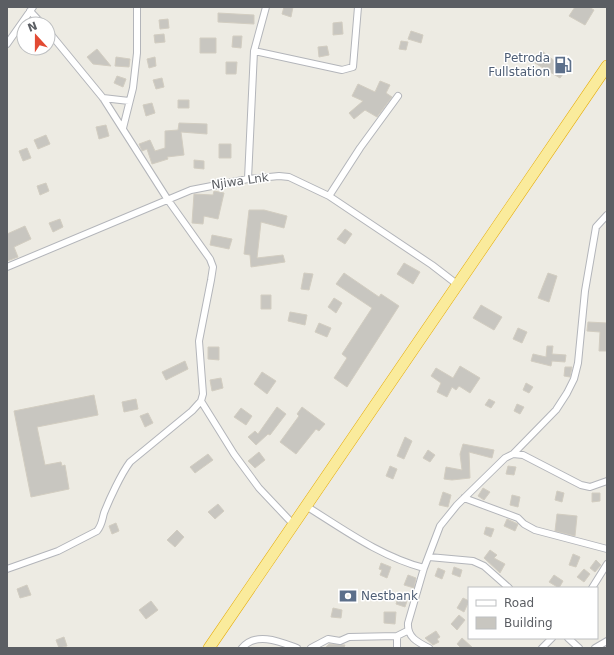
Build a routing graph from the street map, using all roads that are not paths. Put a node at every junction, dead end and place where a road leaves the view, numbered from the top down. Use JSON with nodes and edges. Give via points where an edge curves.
{"nodes":[{"id":1,"x":138,"y":7,"type":"edge"},
{"id":2,"x":266,"y":7,"type":"edge"},
{"id":3,"x":358,"y":7,"type":"edge"},
{"id":4,"x":32,"y":9,"type":"edge"},
{"id":5,"x":56,"y":41,"type":"edge"},
{"id":6,"x":7,"y":44,"type":"edge"},
{"id":7,"x":254,"y":51,"type":"junction"},
{"id":8,"x":607,"y":66,"type":"edge"},
{"id":9,"x":398,"y":96,"type":"dead end"},
{"id":10,"x":103,"y":98,"type":"junction"},
{"id":11,"x":129,"y":101,"type":"junction"},
{"id":12,"x":123,"y":128,"type":"junction"},
{"id":13,"x":248,"y":179,"type":"junction"},
{"id":14,"x":329,"y":196,"type":"junction"},
{"id":15,"x":168,"y":200,"type":"junction"},
{"id":16,"x":607,"y":215,"type":"edge"},
{"id":17,"x":7,"y":267,"type":"edge"},
{"id":18,"x":458,"y":285,"type":"junction"},
{"id":19,"x":201,"y":401,"type":"junction"},
{"id":20,"x":513,"y":454,"type":"junction"},
{"id":21,"x":607,"y":481,"type":"edge"},
{"id":22,"x":464,"y":498,"type":"junction"},
{"id":23,"x":306,"y":506,"type":"junction"},
{"id":24,"x":293,"y":524,"type":"junction"},
{"id":25,"x":607,"y":550,"type":"edge"},
{"id":26,"x":429,"y":557,"type":"junction"},
{"id":27,"x":607,"y":564,"type":"edge"},
{"id":28,"x":424,"y":568,"type":"junction"},
{"id":29,"x":7,"y":569,"type":"edge"},
{"id":30,"x":508,"y":587,"type":"edge"},
{"id":31,"x":593,"y":587,"type":"edge"},
{"id":32,"x":407,"y":631,"type":"junction"},
{"id":33,"x":397,"y":636,"type":"junction"},
{"id":34,"x":551,"y":639,"type":"edge"},
{"id":35,"x":569,"y":639,"type":"edge"},
{"id":36,"x":607,"y":642,"type":"edge"},
{"id":37,"x":209,"y":648,"type":"edge"},
{"id":38,"x":242,"y":648,"type":"edge"},
{"id":39,"x":297,"y":648,"type":"edge"},
{"id":40,"x":311,"y":648,"type":"edge"},
{"id":41,"x":397,"y":648,"type":"edge"},
{"id":42,"x":429,"y":648,"type":"edge"},
{"id":43,"x":542,"y":648,"type":"edge"},
{"id":44,"x":579,"y":648,"type":"edge"},
{"id":45,"x":595,"y":648,"type":"edge"}],
"edges":[{"from":1,"to":11,"type":"street","via":[[138,53]]},
{"from":2,"to":7,"type":"street"},
{"from":3,"to":7,"type":"street","via":[[353,67],[349,70]]},
{"from":4,"to":6,"type":"street"},
{"from":5,"to":10,"type":"street"},
{"from":7,"to":13,"type":"street"},
{"from":8,"to":18,"type":"highway"},
{"from":9,"to":14,"type":"street"},
{"from":10,"to":11,"type":"street"},
{"from":10,"to":12,"type":"street"},
{"from":11,"to":12,"type":"street"},
{"from":12,"to":15,"type":"street"},
{"from":13,"to":14,"type":"street","name":"Njiwa Lnk","via":[[289,177]]},
{"from":13,"to":15,"type":"street","name":"Njiwa Lnk","via":[[200,187]]},
{"from":14,"to":18,"type":"street","name":"Njiwa Lnk"},
{"from":15,"to":17,"type":"street","name":"Njiwa Lnk"},
{"from":15,"to":19,"type":"street","via":[[202,246],[213,267],[199,341],[203,388]]},
{"from":16,"to":20,"type":"street","via":[[596,226],[574,379],[556,410]]},
{"from":18,"to":23,"type":"highway"},
{"from":19,"to":24,"type":"street","via":[[259,488]]},
{"from":19,"to":29,"type":"street","via":[[130,462],[123,471],[97,531],[58,551]]},
{"from":20,"to":21,"type":"street","via":[[523,455],[581,485],[590,487]]},
{"from":20,"to":22,"type":"street","via":[[505,458]]},
{"from":22,"to":25,"type":"street","via":[[518,518],[535,530]]},
{"from":22,"to":26,"type":"street","via":[[440,526]]},
{"from":23,"to":24,"type":"highway"},
{"from":23,"to":28,"type":"street","via":[[379,550]]},
{"from":24,"to":37,"type":"highway"},
{"from":26,"to":28,"type":"street"},
{"from":26,"to":30,"type":"street","via":[[472,561],[484,566]]},
{"from":27,"to":31,"type":"street"},
{"from":28,"to":32,"type":"street"},
{"from":32,"to":33,"type":"street"},
{"from":32,"to":42,"type":"street","via":[[410,637]]},
{"from":33,"to":40,"type":"street","via":[[354,637],[340,641],[328,639]]},
{"from":33,"to":41,"type":"street"},
{"from":34,"to":43,"type":"street"},
{"from":35,"to":44,"type":"street"},
{"from":36,"to":45,"type":"street"},
{"from":38,"to":39,"type":"street","via":[[248,643],[264,639]]}]}
